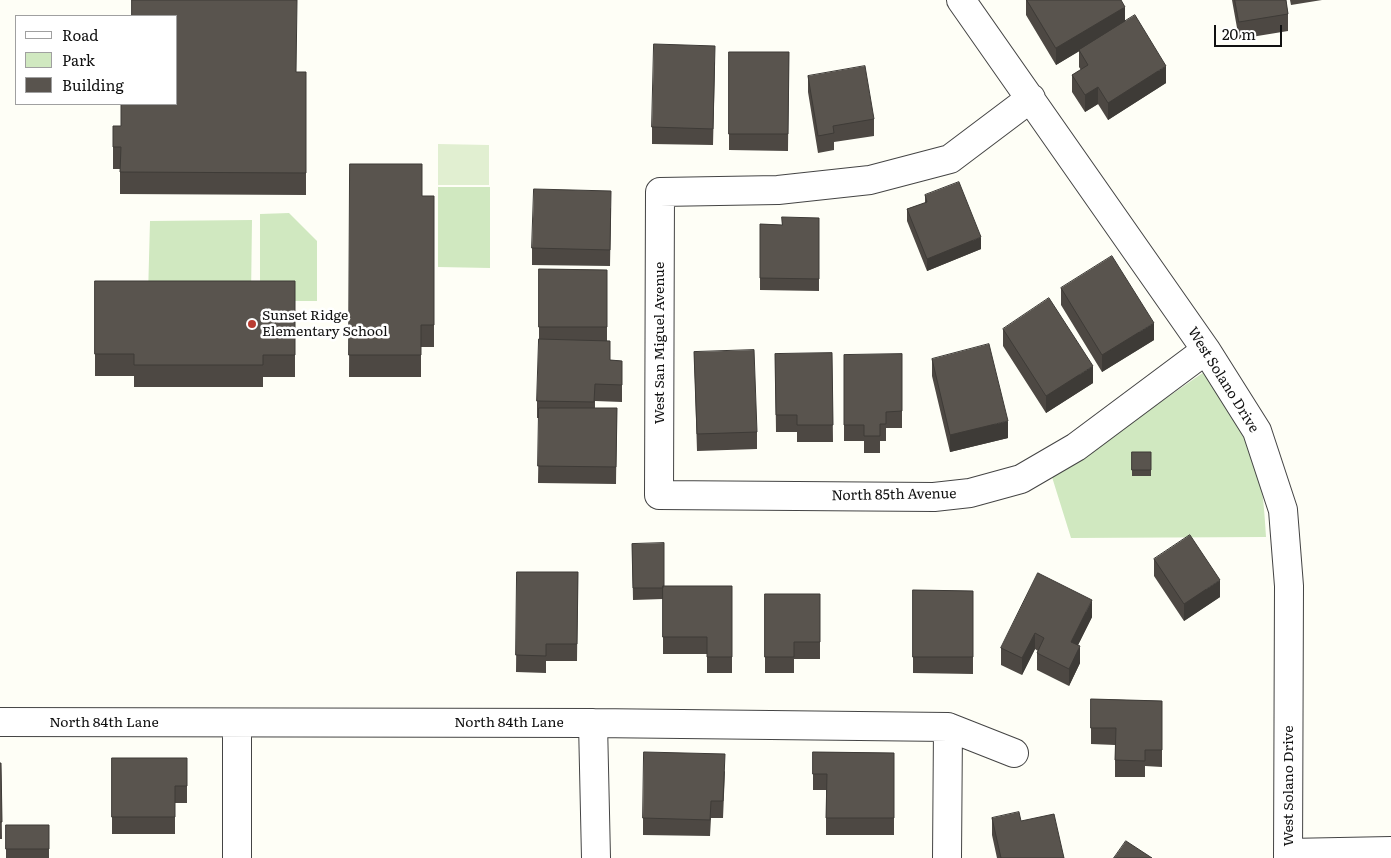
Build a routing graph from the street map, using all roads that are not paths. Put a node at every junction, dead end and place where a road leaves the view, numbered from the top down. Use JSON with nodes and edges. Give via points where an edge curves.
{"nodes":[{"id":1,"x":961,"y":0,"type":"edge"},
{"id":2,"x":1030,"y":98,"type":"junction"},
{"id":3,"x":1206,"y":350,"type":"junction"},
{"id":4,"x":659,"y":495,"type":"joint"},
{"id":5,"x":0,"y":722,"type":"edge"},
{"id":6,"x":237,"y":723,"type":"junction"},
{"id":7,"x":593,"y":723,"type":"junction"},
{"id":8,"x":948,"y":727,"type":"junction"},
{"id":9,"x":1014,"y":753,"type":"dead end"},
{"id":10,"x":1391,"y":851,"type":"edge"},
{"id":11,"x":1288,"y":855,"type":"edge"},
{"id":12,"x":237,"y":858,"type":"edge"},
{"id":13,"x":596,"y":858,"type":"edge"},
{"id":14,"x":948,"y":858,"type":"edge"}],
"edges":[{"from":1,"to":2,"type":"street","name":"West Solano Drive"},
{"from":2,"to":3,"type":"street","name":"West Solano Drive"},
{"from":2,"to":4,"type":"street","name":"West San Miguel Avenue","via":[[950,159],[870,180],[778,190],[660,192]]},
{"from":3,"to":4,"type":"street","name":"North 85th Avenue","via":[[1076,447],[1021,479],[970,493],[934,497]]},
{"from":3,"to":11,"type":"street","name":"West Solano Drive","via":[[1257,431],[1283,510],[1290,586]]},
{"from":5,"to":6,"type":"street","name":"North 84th Lane"},
{"from":6,"to":7,"type":"street","name":"North 84th Lane"},
{"from":6,"to":12,"type":"street"},
{"from":7,"to":8,"type":"street","name":"North 84th Lane"},
{"from":7,"to":13,"type":"street"},
{"from":8,"to":9,"type":"street","name":"North 84th Lane"},
{"from":8,"to":14,"type":"street"},
{"from":10,"to":11,"type":"street"}]}
